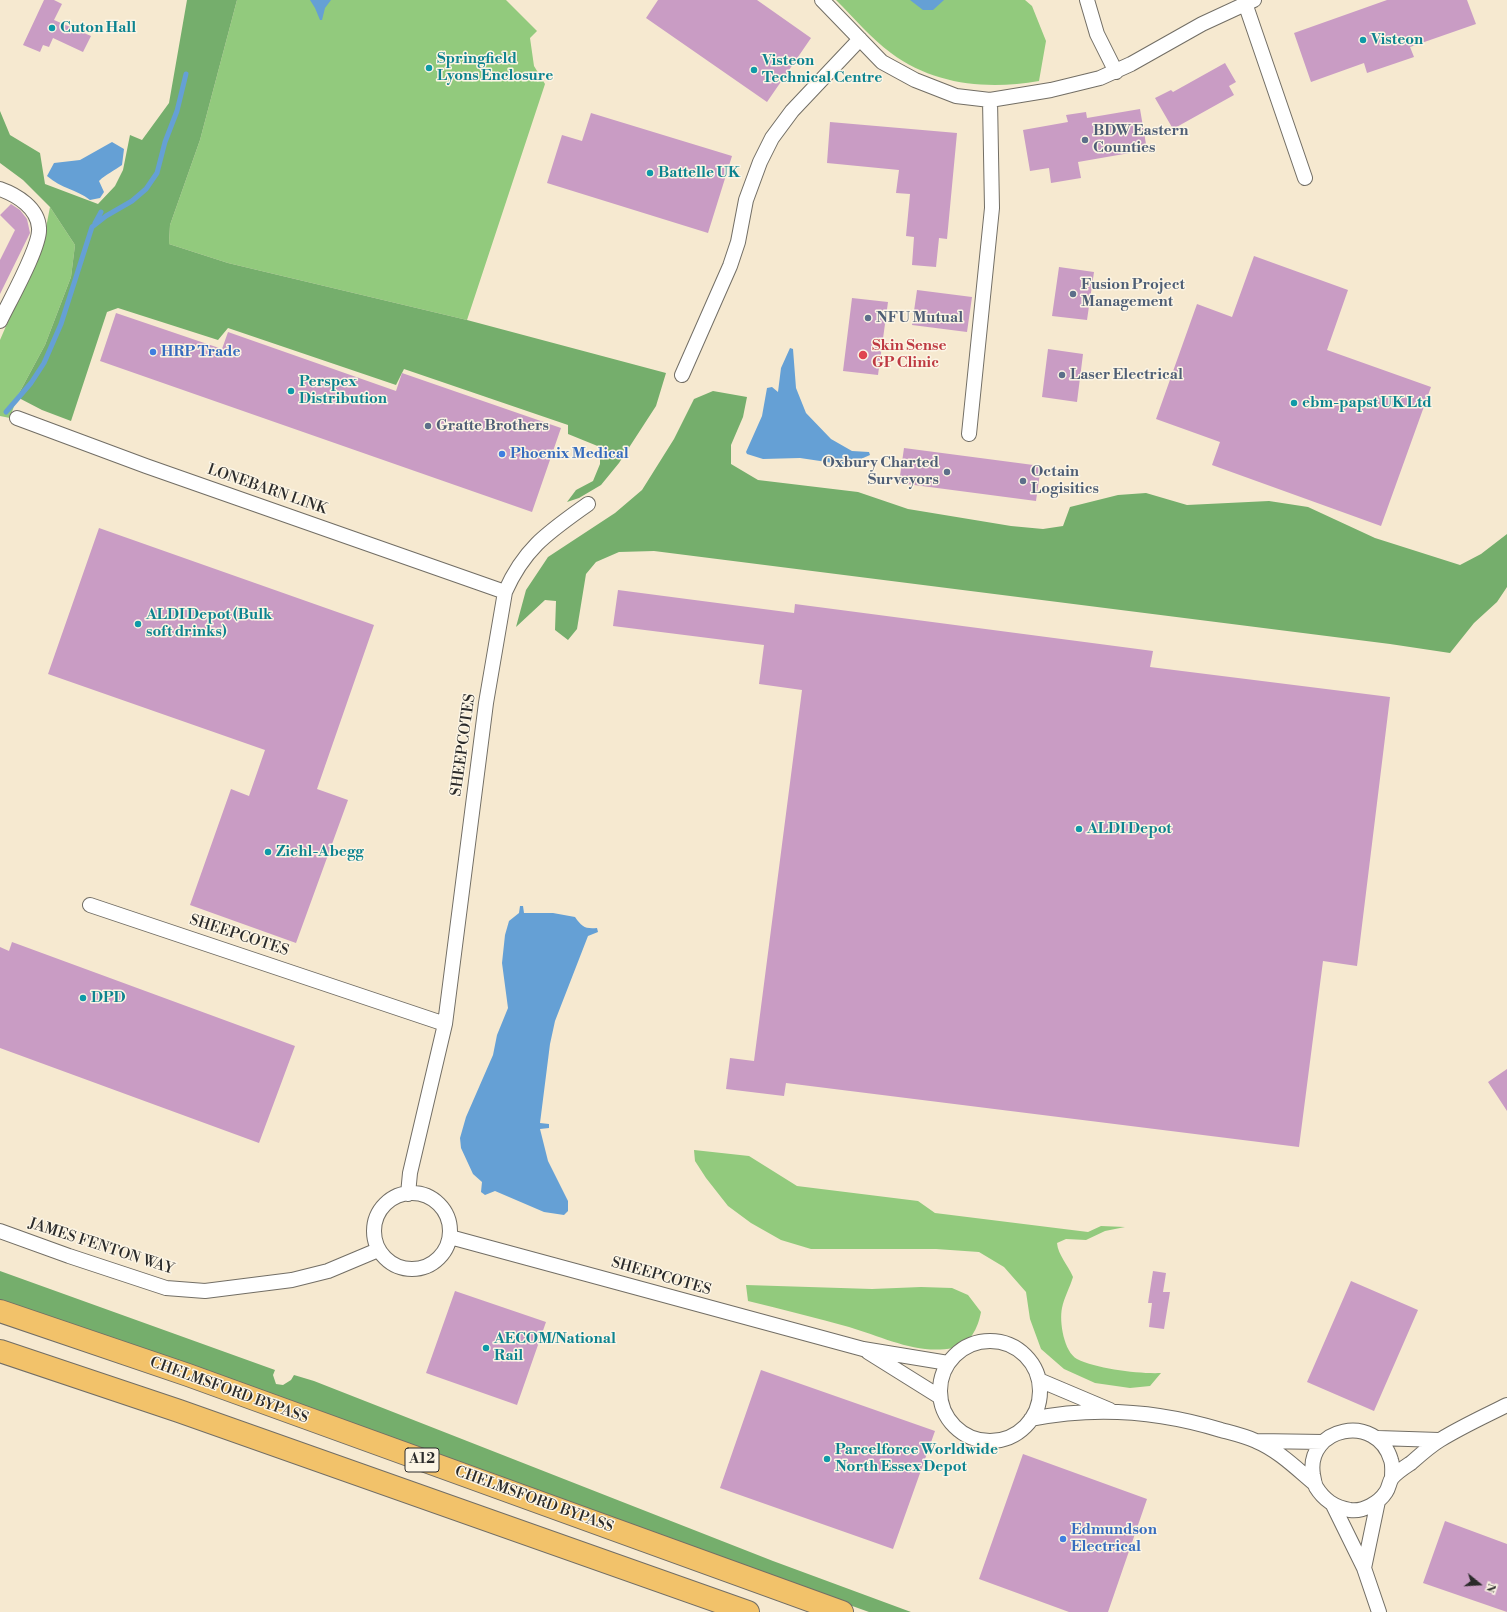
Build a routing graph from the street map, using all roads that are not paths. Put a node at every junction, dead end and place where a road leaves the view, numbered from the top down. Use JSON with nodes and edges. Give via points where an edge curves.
{"nodes":[{"id":1,"x":822,"y":0,"type":"edge"},
{"id":2,"x":1087,"y":0,"type":"edge"},
{"id":3,"x":1249,"y":2,"type":"edge"},
{"id":4,"x":860,"y":39,"type":"junction"},
{"id":5,"x":1116,"y":72,"type":"junction"},
{"id":6,"x":990,"y":100,"type":"junction"},
{"id":7,"x":1305,"y":178,"type":"dead end"},
{"id":8,"x":0,"y":189,"type":"edge"},
{"id":9,"x":0,"y":321,"type":"edge"},
{"id":10,"x":682,"y":375,"type":"dead end"},
{"id":11,"x":17,"y":418,"type":"dead end"},
{"id":12,"x":969,"y":434,"type":"dead end"},
{"id":13,"x":588,"y":504,"type":"dead end"},
{"id":14,"x":505,"y":592,"type":"junction"},
{"id":15,"x":90,"y":905,"type":"dead end"},
{"id":16,"x":445,"y":1024,"type":"junction"},
{"id":17,"x":408,"y":1194,"type":"junction"},
{"id":18,"x":0,"y":1231,"type":"edge"},
{"id":19,"x":450,"y":1237,"type":"junction"},
{"id":20,"x":378,"y":1250,"type":"junction"},
{"id":21,"x":0,"y":1310,"type":"edge"},
{"id":22,"x":863,"y":1349,"type":"junction"},
{"id":23,"x":0,"y":1350,"type":"edge"},
{"id":24,"x":948,"y":1364,"type":"junction"},
{"id":25,"x":1038,"y":1380,"type":"junction"},
{"id":26,"x":940,"y":1397,"type":"junction"},
{"id":27,"x":1507,"y":1405,"type":"edge"},
{"id":28,"x":1112,"y":1411,"type":"junction"},
{"id":29,"x":1031,"y":1419,"type":"junction"},
{"id":30,"x":1378,"y":1438,"type":"junction"},
{"id":31,"x":1439,"y":1440,"type":"junction"},
{"id":32,"x":1257,"y":1441,"type":"junction"},
{"id":33,"x":1323,"y":1442,"type":"junction"},
{"id":34,"x":1392,"y":1478,"type":"junction"},
{"id":35,"x":1315,"y":1484,"type":"junction"},
{"id":36,"x":1378,"y":1501,"type":"junction"},
{"id":37,"x":1333,"y":1505,"type":"junction"},
{"id":38,"x":1364,"y":1568,"type":"junction"},
{"id":39,"x":748,"y":1612,"type":"edge"},
{"id":40,"x":842,"y":1612,"type":"edge"},
{"id":41,"x":1379,"y":1612,"type":"edge"}],
"edges":[{"from":1,"to":4,"type":"street"},
{"from":2,"to":5,"type":"street","via":[[1098,34]]},
{"from":3,"to":5,"type":"street","via":[[1202,24]]},
{"from":3,"to":7,"type":"street"},
{"from":4,"to":6,"type":"street","via":[[882,62],[915,80],[956,96]]},
{"from":4,"to":10,"type":"street","via":[[792,111],[772,138],[746,200],[738,242],[730,266]]},
{"from":5,"to":6,"type":"street","via":[[1051,90]]},
{"from":6,"to":12,"type":"street","via":[[992,208]]},
{"from":8,"to":9,"type":"street","via":[[14,195],[31,208],[40,228],[35,248]]},
{"from":11,"to":14,"type":"street","name":"LONEBARN LINK"},
{"from":13,"to":14,"type":"street","name":"SHEEPCOTES","via":[[531,548],[512,576]]},
{"from":14,"to":16,"type":"street","name":"SHEEPCOTES","via":[[486,703]]},
{"from":15,"to":16,"type":"street","name":"SHEEPCOTES"},
{"from":16,"to":17,"type":"street","name":"SHEEPCOTES","via":[[410,1173]]},
{"from":17,"to":19,"type":"street","via":[[420,1194],[440,1206],[448,1218]]},
{"from":17,"to":20,"type":"street","via":[[389,1200],[381,1209],[374,1223]]},
{"from":18,"to":20,"type":"street","name":"JAMES FENTON WAY","via":[[166,1288],[205,1291],[292,1280],[334,1268]]},
{"from":19,"to":20,"type":"street","via":[[445,1249],[434,1262],[419,1269],[396,1266],[387,1261]]},
{"from":19,"to":22,"type":"street","name":"SHEEPCOTES"},
{"from":21,"to":40,"type":"highway","name":"CHELMSFORD BYPASS","number":"A12","via":[[188,1375]]},
{"from":22,"to":24,"type":"street","name":"SHEEPCOTES"},
{"from":22,"to":26,"type":"street","name":"SHEEPCOTES"},
{"from":23,"to":39,"type":"highway","number":"A12"},
{"from":24,"to":25,"type":"street","via":[[956,1353],[968,1346],[994,1341],[1009,1344],[1022,1353],[1033,1365]]},
{"from":24,"to":26,"type":"street","via":[[941,1379]]},
{"from":25,"to":28,"type":"street"},
{"from":25,"to":29,"type":"street","via":[[1038,1401]]},
{"from":26,"to":29,"type":"street","via":[[943,1410],[950,1421],[959,1430],[974,1438],[987,1441],[1004,1439],[1019,1431]]},
{"from":27,"to":31,"type":"street"},
{"from":28,"to":29,"type":"street","via":[[1049,1415]]},
{"from":28,"to":32,"type":"street","via":[[1179,1419]]},
{"from":30,"to":31,"type":"street"},
{"from":30,"to":33,"type":"street","via":[[1365,1431],[1347,1430],[1334,1434]]},
{"from":30,"to":34,"type":"street","via":[[1387,1449],[1392,1462]]},
{"from":31,"to":34,"type":"street"},
{"from":32,"to":33,"type":"street"},
{"from":32,"to":35,"type":"street"},
{"from":33,"to":35,"type":"street","via":[[1312,1468]]},
{"from":34,"to":36,"type":"street","via":[[1387,1491]]},
{"from":35,"to":37,"type":"street","via":[[1322,1496]]},
{"from":36,"to":37,"type":"street","via":[[1365,1508],[1351,1510]]},
{"from":36,"to":38,"type":"street"},
{"from":37,"to":38,"type":"street"},
{"from":38,"to":41,"type":"street"}]}
